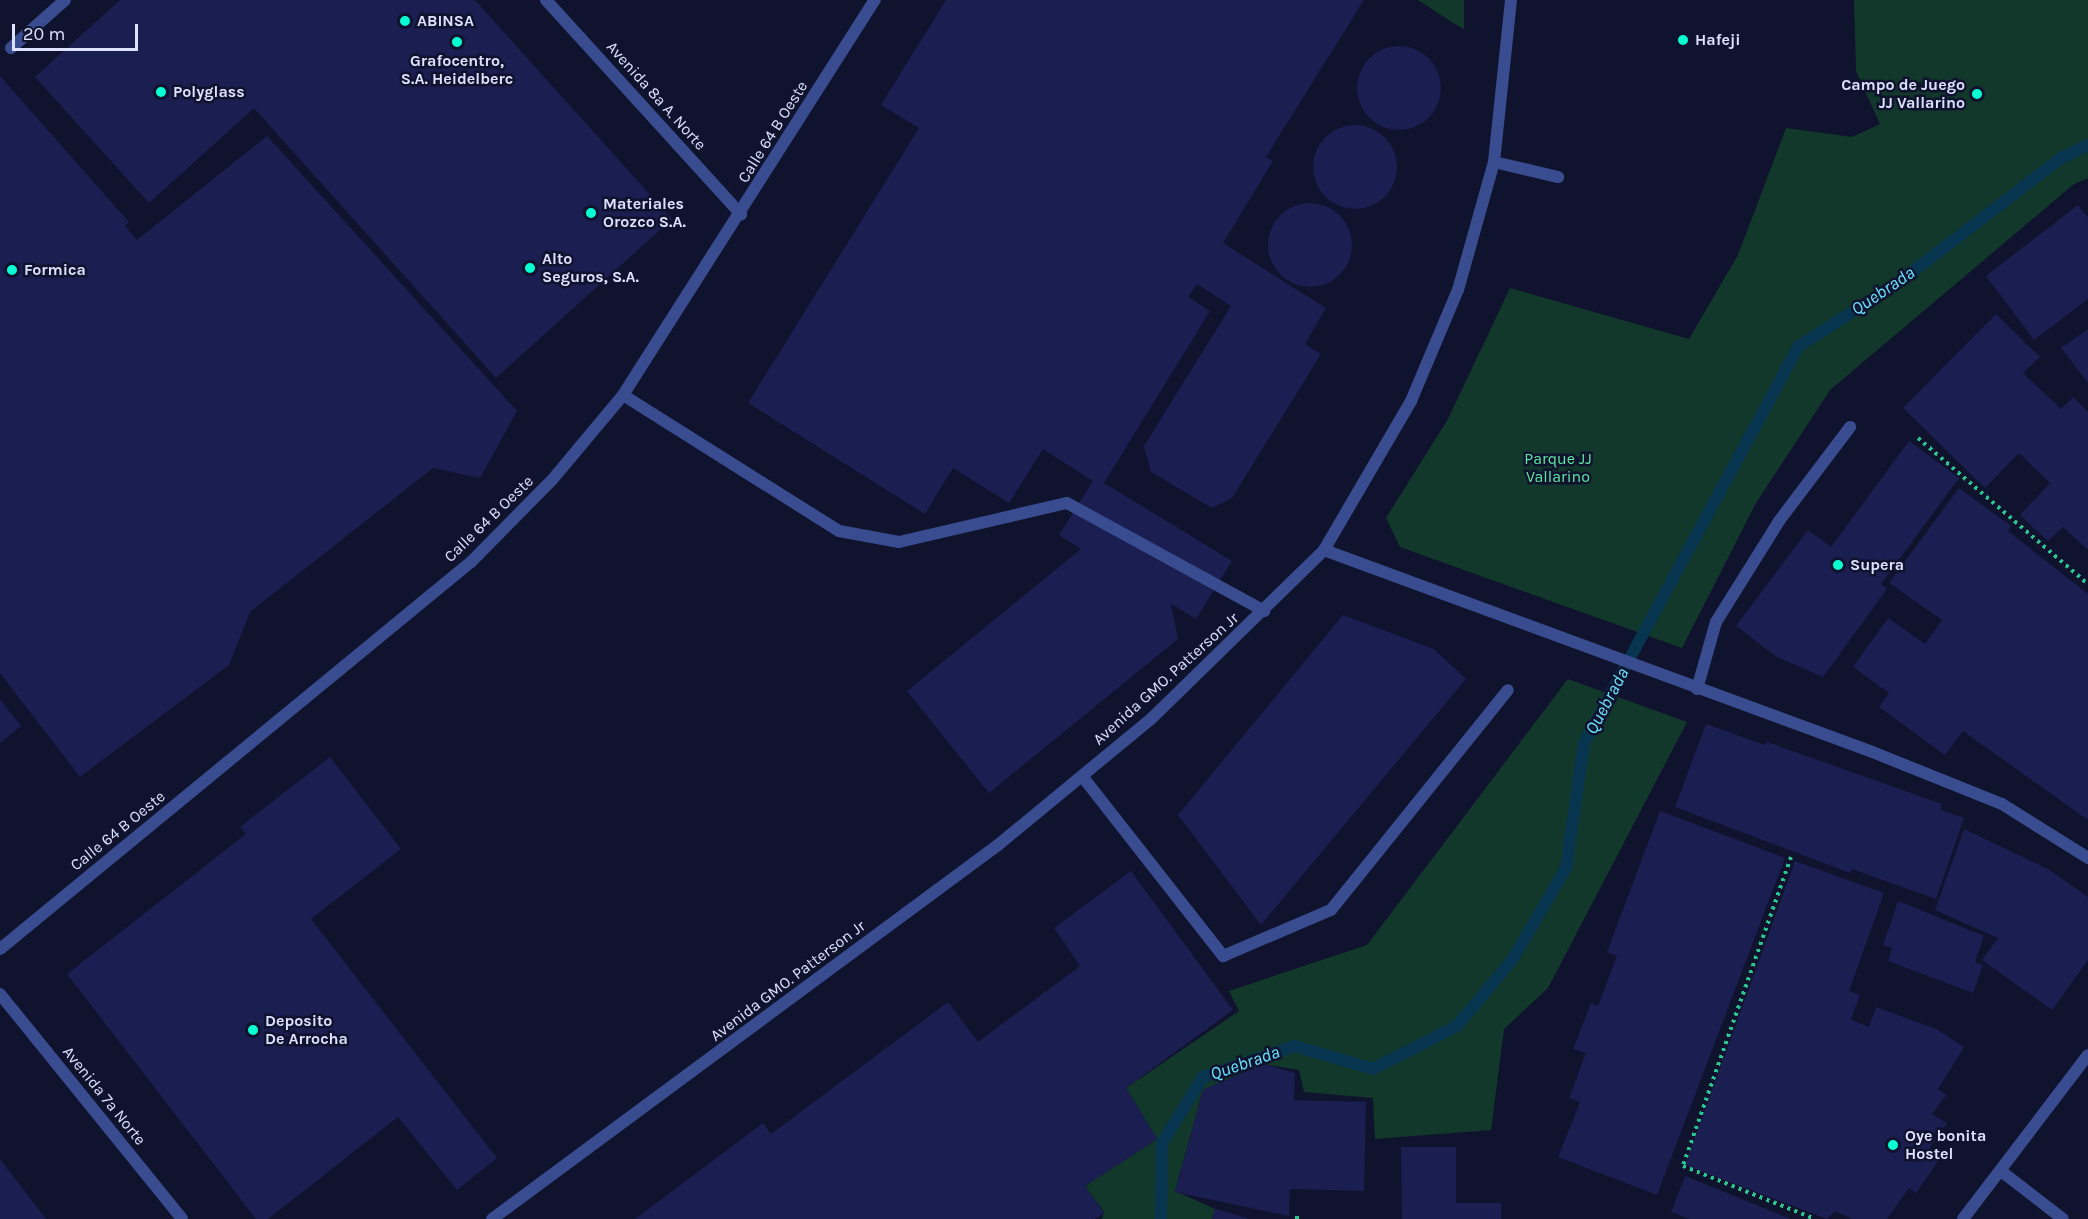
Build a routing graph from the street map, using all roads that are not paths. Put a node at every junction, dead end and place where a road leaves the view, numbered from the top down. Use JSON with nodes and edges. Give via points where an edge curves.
{"nodes":[{"id":1,"x":65,"y":0,"type":"edge"},
{"id":2,"x":546,"y":0,"type":"edge"},
{"id":3,"x":875,"y":0,"type":"edge"},
{"id":4,"x":1511,"y":0,"type":"edge"},
{"id":5,"x":11,"y":48,"type":"dead end"},
{"id":6,"x":1494,"y":162,"type":"junction"},
{"id":7,"x":1558,"y":177,"type":"dead end"},
{"id":8,"x":741,"y":214,"type":"junction"},
{"id":9,"x":623,"y":395,"type":"junction"},
{"id":10,"x":1850,"y":427,"type":"dead end"},
{"id":11,"x":1324,"y":550,"type":"junction"},
{"id":12,"x":1264,"y":611,"type":"junction"},
{"id":13,"x":1697,"y":689,"type":"junction"},
{"id":14,"x":1508,"y":690,"type":"dead end"},
{"id":15,"x":1082,"y":776,"type":"junction"},
{"id":16,"x":2088,"y":858,"type":"edge"},
{"id":17,"x":0,"y":949,"type":"edge"},
{"id":18,"x":0,"y":994,"type":"edge"},
{"id":19,"x":2088,"y":1055,"type":"edge"},
{"id":20,"x":2001,"y":1171,"type":"junction"},
{"id":21,"x":182,"y":1219,"type":"edge"},
{"id":22,"x":492,"y":1219,"type":"edge"},
{"id":23,"x":1963,"y":1219,"type":"edge"},
{"id":24,"x":2062,"y":1219,"type":"edge"}],
"edges":[{"from":1,"to":5,"type":"street"},
{"from":2,"to":8,"type":"street","name":"Avenida 8a A. Norte"},
{"from":3,"to":8,"type":"street","name":"Calle 64 B Oeste"},
{"from":4,"to":6,"type":"street","name":"Avenida GMO. Patterson Jr"},
{"from":6,"to":7,"type":"street"},
{"from":6,"to":11,"type":"street","name":"Avenida GMO. Patterson Jr","via":[[1458,290],[1411,401]]},
{"from":8,"to":9,"type":"street","name":"Calle 64 B Oeste"},
{"from":9,"to":12,"type":"street","via":[[840,531],[899,542],[1067,503]]},
{"from":9,"to":17,"type":"street","name":"Calle 64 B Oeste","via":[[552,480],[471,562]]},
{"from":10,"to":13,"type":"street","via":[[1779,521],[1716,622]]},
{"from":11,"to":12,"type":"street","name":"Avenida GMO. Patterson Jr"},
{"from":11,"to":13,"type":"street"},
{"from":12,"to":15,"type":"street","name":"Avenida GMO. Patterson Jr","via":[[1151,719]]},
{"from":13,"to":16,"type":"street","via":[[1870,751],[2002,804]]},
{"from":14,"to":15,"type":"street","via":[[1331,910],[1223,956]]},
{"from":15,"to":22,"type":"street","name":"Avenida GMO. Patterson Jr","via":[[998,845]]},
{"from":18,"to":21,"type":"street","name":"Avenida 7a Norte"},
{"from":19,"to":20,"type":"street"},
{"from":20,"to":23,"type":"street"},
{"from":20,"to":24,"type":"street"}]}
